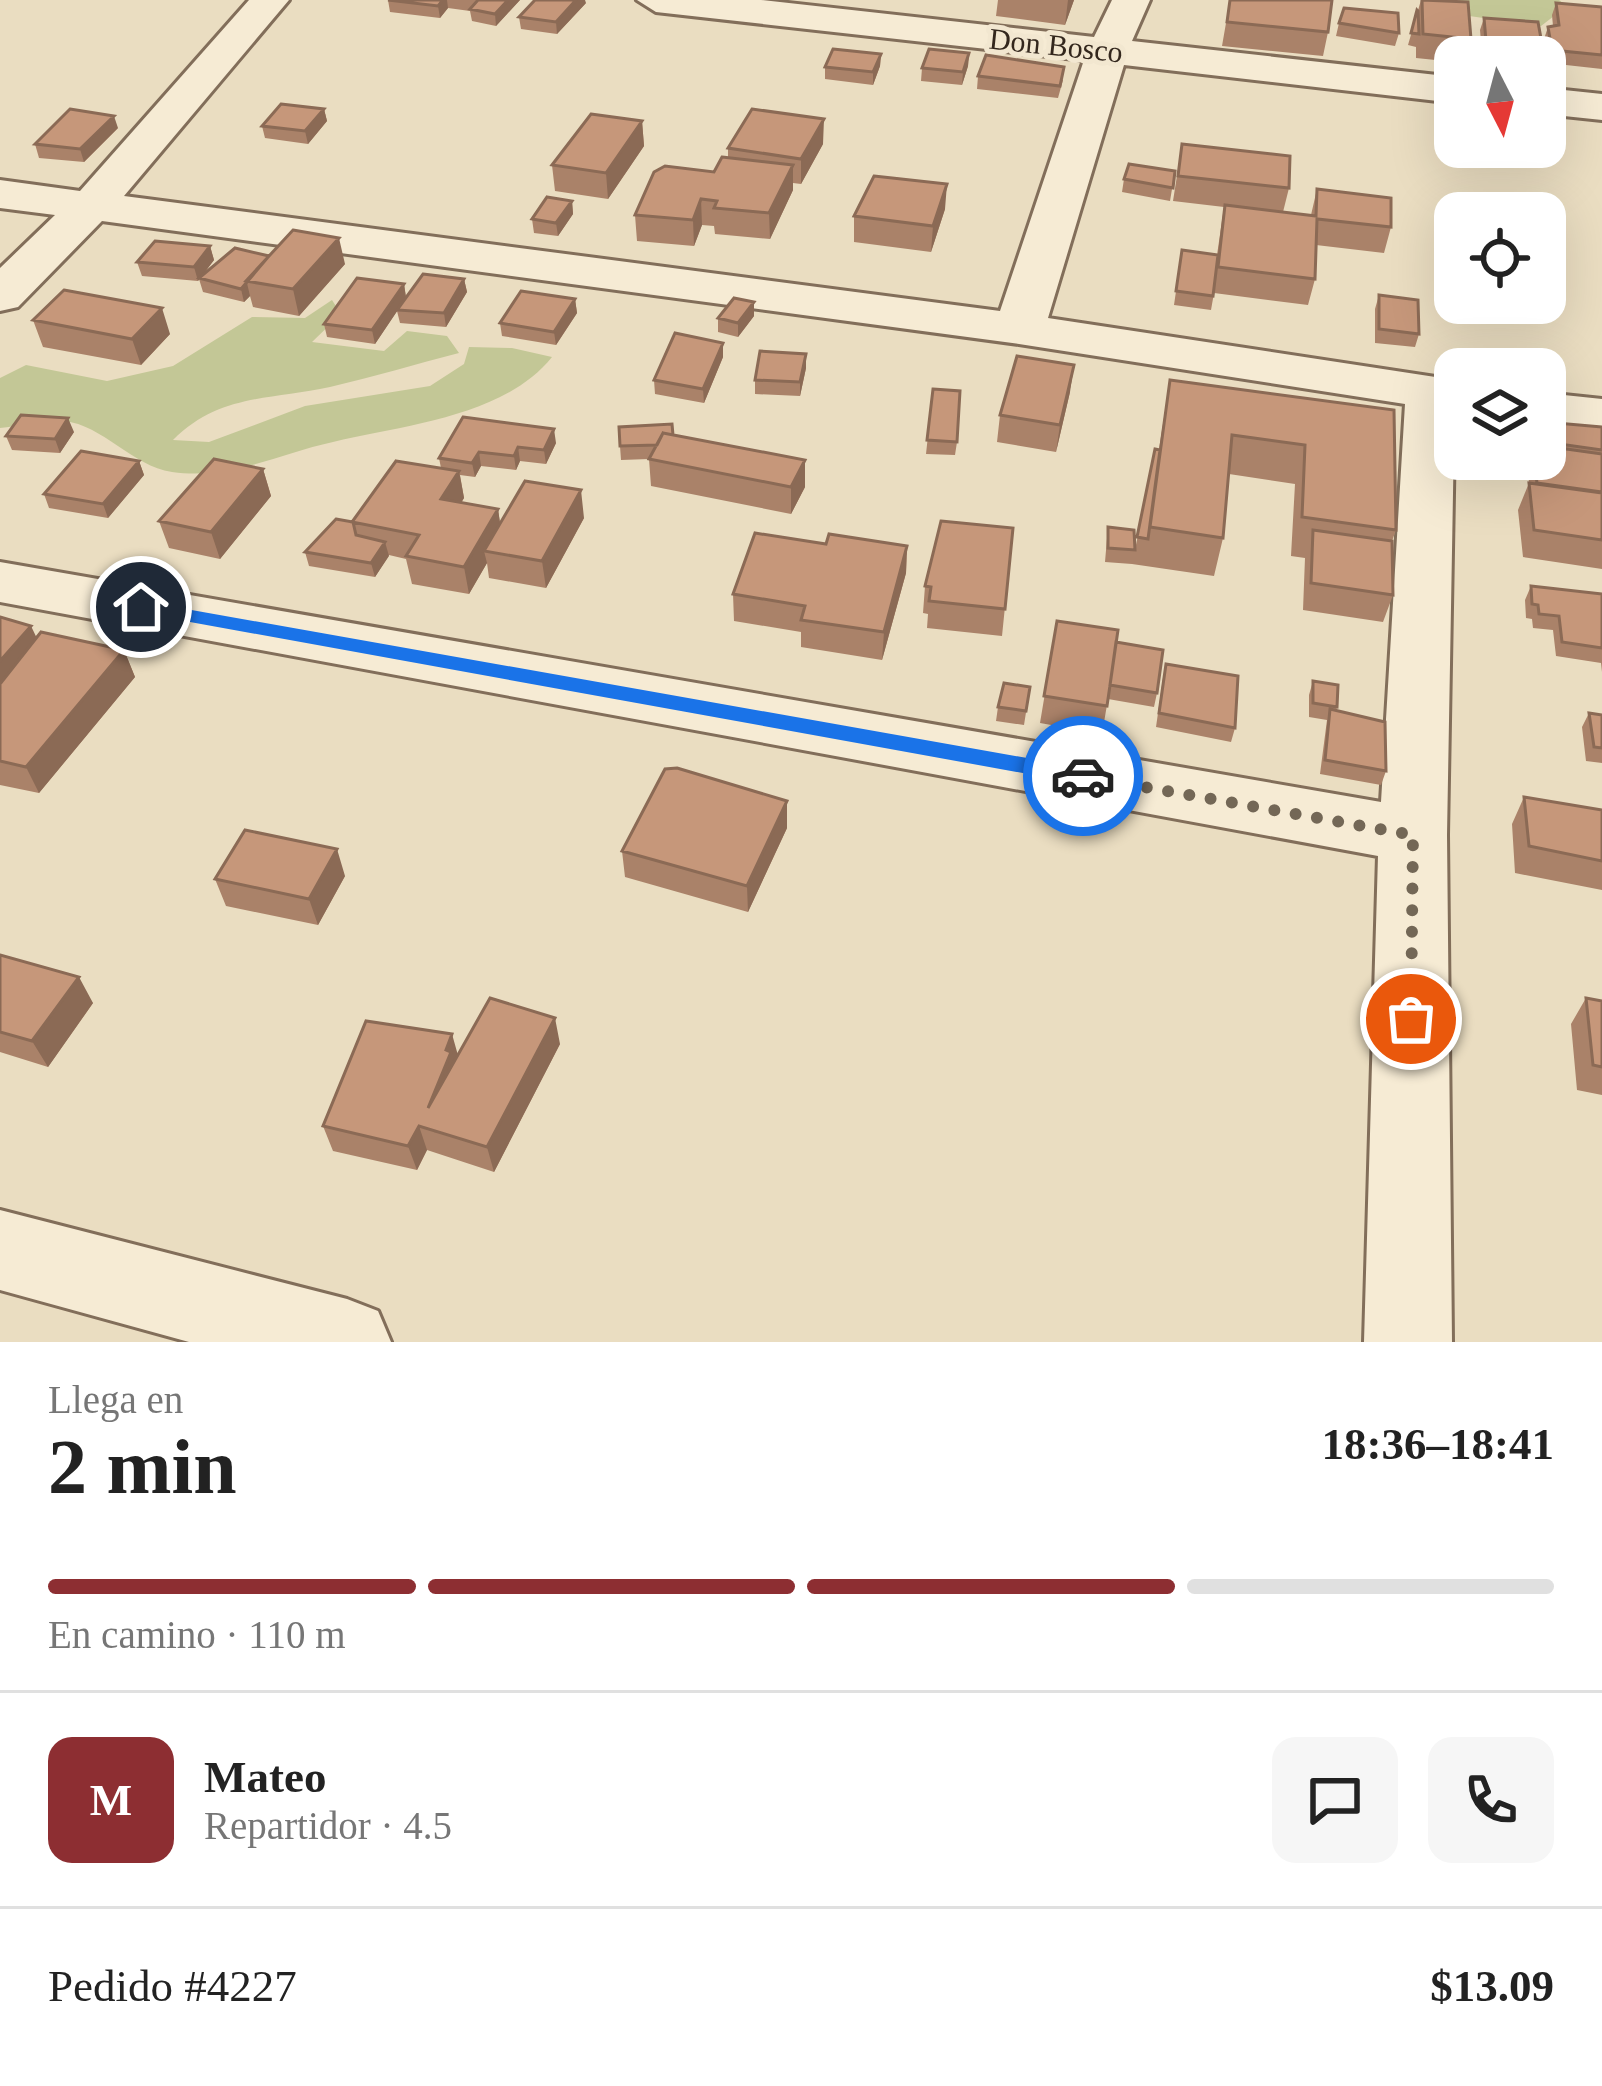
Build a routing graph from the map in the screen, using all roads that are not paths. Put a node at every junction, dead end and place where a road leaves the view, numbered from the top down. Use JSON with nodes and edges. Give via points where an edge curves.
{"nodes":[{"id":1,"x":270,"y":0,"type":"edge"},
{"id":2,"x":656,"y":0,"type":"edge"},
{"id":3,"x":1131,"y":0,"type":"edge"},
{"id":4,"x":1108,"y":50,"type":"junction"},
{"id":5,"x":1434,"y":89,"type":"edge"},
{"id":6,"x":1566,"y":103,"type":"edge"},
{"id":7,"x":1602,"y":107,"type":"edge"},
{"id":8,"x":0,"y":194,"type":"edge"},
{"id":9,"x":92,"y":205,"type":"junction"},
{"id":10,"x":0,"y":296,"type":"edge"},
{"id":11,"x":1019,"y":329,"type":"junction"},
{"id":12,"x":1434,"y":393,"type":"edge"},
{"id":13,"x":1566,"y":412,"type":"edge"},
{"id":14,"x":1602,"y":416,"type":"edge"},
{"id":15,"x":1438,"y":480,"type":"edge"},
{"id":16,"x":0,"y":582,"type":"edge"},
{"id":17,"x":1413,"y":835,"type":"junction"},
{"id":18,"x":0,"y":1250,"type":"edge"},
{"id":19,"x":347,"y":1342,"type":"edge"},
{"id":20,"x":1408,"y":1342,"type":"edge"}],
"edges":[{"from":1,"to":9,"type":"street"},
{"from":2,"to":4,"type":"street","name":"Don Bosco"},
{"from":3,"to":4,"type":"street"},
{"from":4,"to":5,"type":"street","name":"Don Bosco"},
{"from":4,"to":11,"type":"street"},
{"from":6,"to":7,"type":"street"},
{"from":8,"to":9,"type":"street"},
{"from":9,"to":10,"type":"street"},
{"from":9,"to":11,"type":"street"},
{"from":11,"to":12,"type":"street"},
{"from":13,"to":14,"type":"street"},
{"from":15,"to":17,"type":"street"},
{"from":16,"to":17,"type":"street"},
{"from":17,"to":20,"type":"street"},
{"from":18,"to":19,"type":"street"}]}
